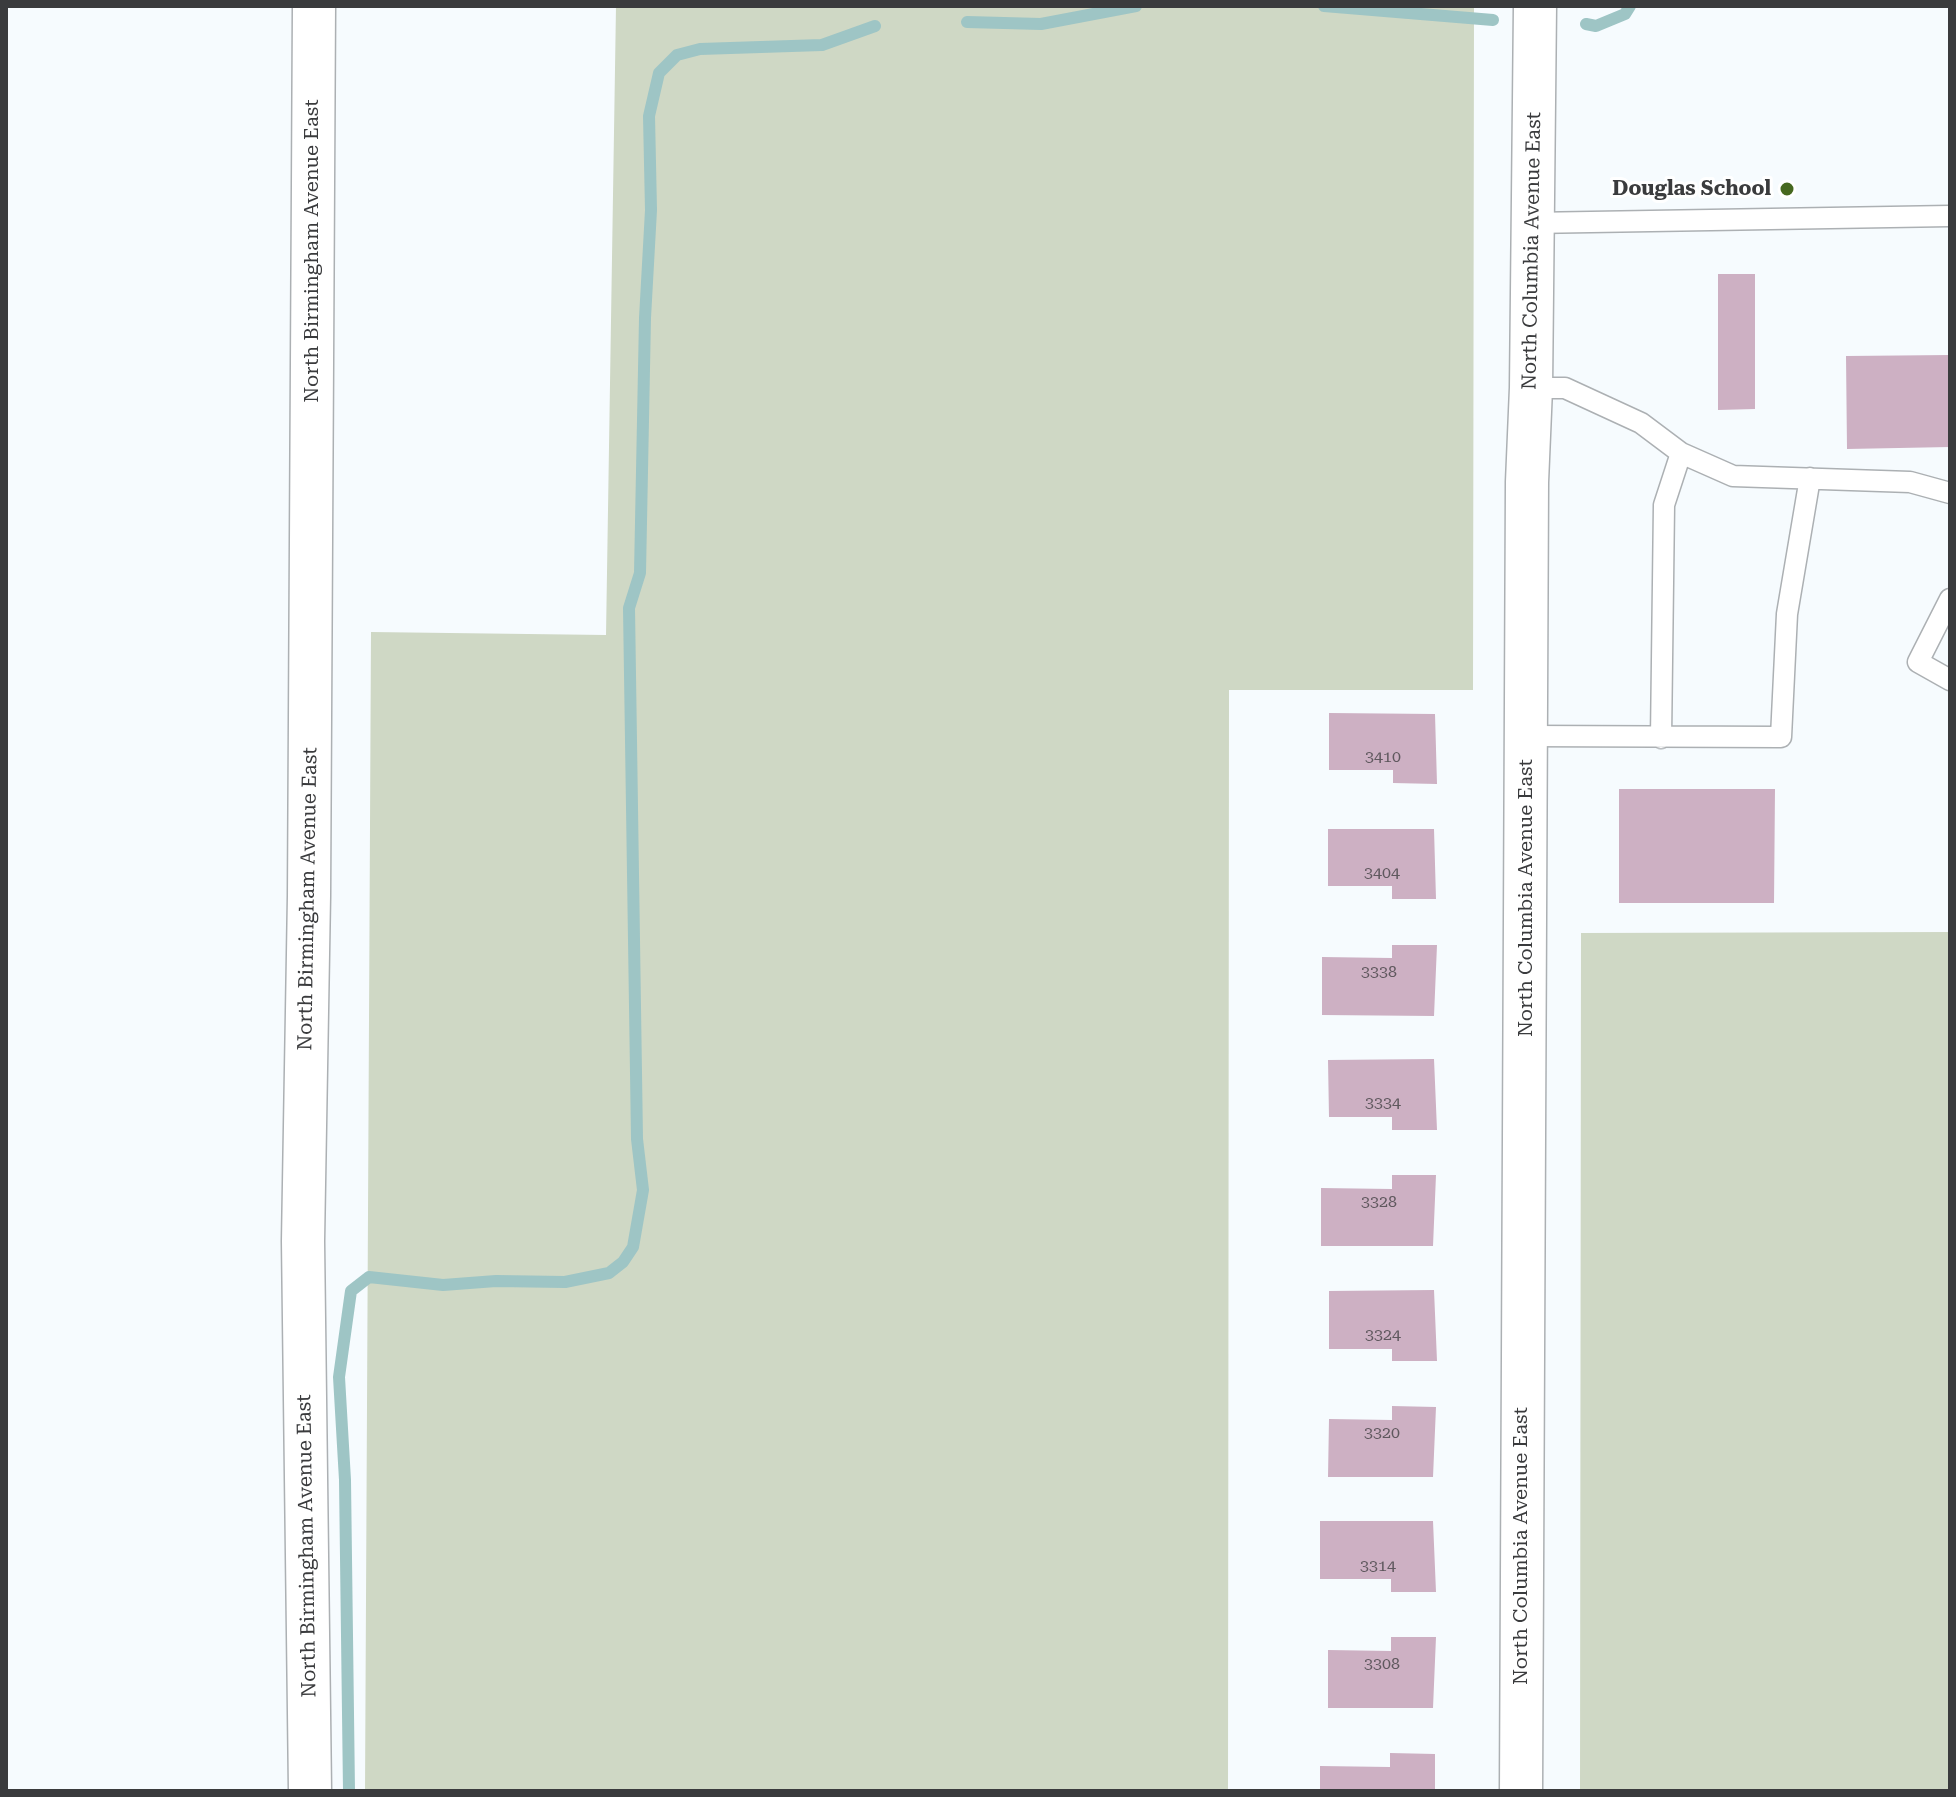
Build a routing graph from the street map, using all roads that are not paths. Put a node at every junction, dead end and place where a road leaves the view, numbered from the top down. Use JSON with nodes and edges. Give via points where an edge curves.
{"nodes":[{"id":1,"x":314,"y":6,"type":"edge"},
{"id":2,"x":1535,"y":6,"type":"edge"},
{"id":3,"x":1950,"y":216,"type":"edge"},
{"id":4,"x":1531,"y":223,"type":"junction"},
{"id":5,"x":1531,"y":388,"type":"junction"},
{"id":6,"x":1681,"y":453,"type":"junction"},
{"id":7,"x":1810,"y":478,"type":"junction"},
{"id":8,"x":1950,"y":493,"type":"edge"},
{"id":9,"x":1950,"y":599,"type":"edge"},
{"id":10,"x":1950,"y":680,"type":"edge"},
{"id":11,"x":1527,"y":736,"type":"junction"},
{"id":12,"x":1661,"y":738,"type":"junction"},
{"id":13,"x":310,"y":1791,"type":"edge"},
{"id":14,"x":1521,"y":1791,"type":"edge"}],
"edges":[{"from":1,"to":13,"type":"street","name":"North Birmingham Avenue East","via":[[303,1241]]},
{"from":2,"to":4,"type":"street","name":"North Columbia Avenue East"},
{"from":3,"to":4,"type":"lane"},
{"from":4,"to":5,"type":"street","name":"North Columbia Avenue East"},
{"from":5,"to":6,"type":"lane","via":[[1565,388],[1641,423]]},
{"from":5,"to":11,"type":"street","name":"North Columbia Avenue East"},
{"from":6,"to":7,"type":"lane","via":[[1733,476]]},
{"from":6,"to":12,"type":"lane","via":[[1664,505]]},
{"from":7,"to":8,"type":"lane","via":[[1910,482]]},
{"from":7,"to":12,"type":"lane","via":[[1787,614],[1781,737]]},
{"from":9,"to":10,"type":"lane","via":[[1918,662]]},
{"from":11,"to":12,"type":"lane"},
{"from":11,"to":14,"type":"street","name":"North Columbia Avenue East"}]}
